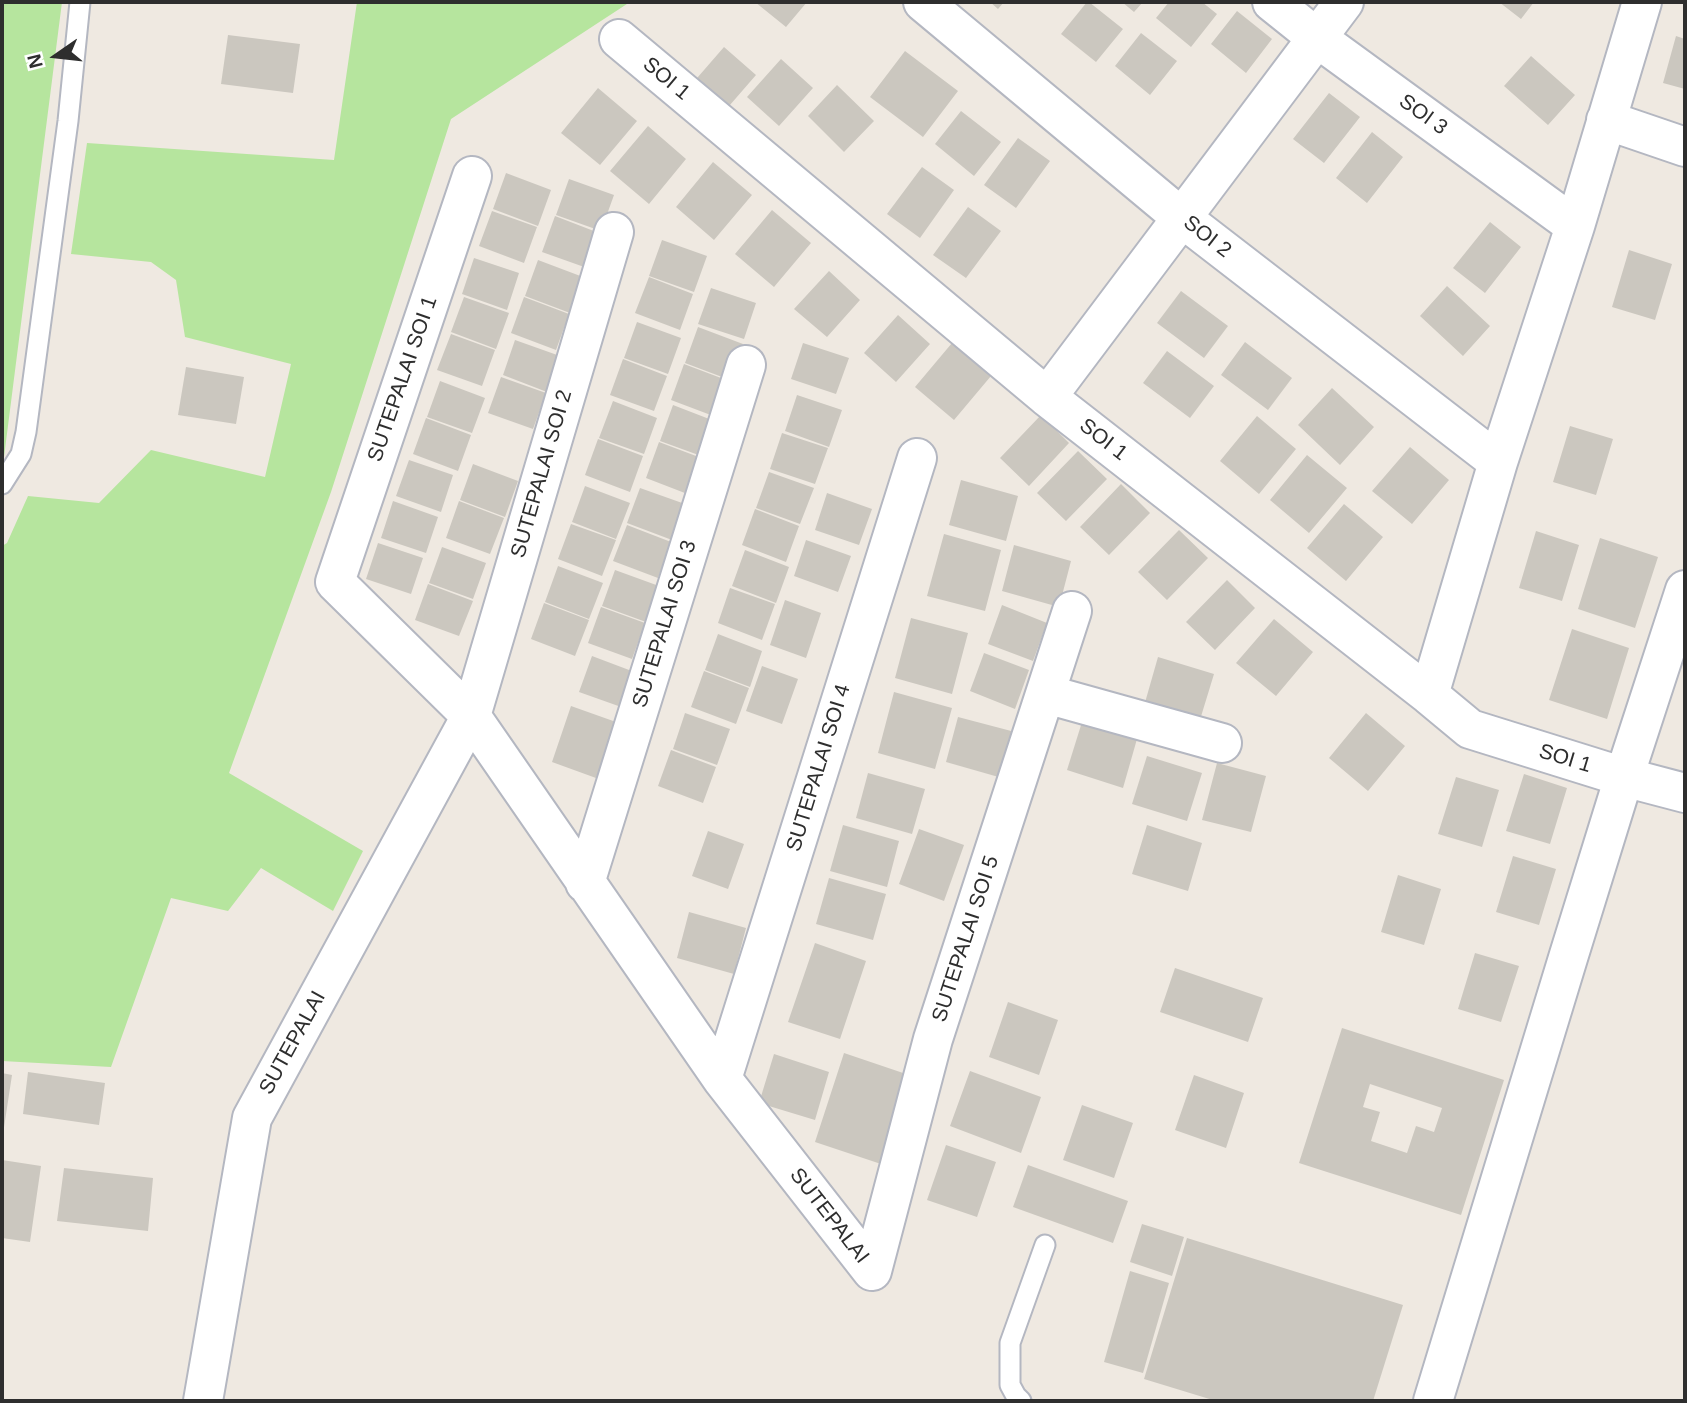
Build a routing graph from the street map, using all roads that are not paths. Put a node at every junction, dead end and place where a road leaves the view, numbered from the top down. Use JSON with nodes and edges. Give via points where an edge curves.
{"nodes":[{"id":1,"x":80,"y":2,"type":"edge"},
{"id":2,"x":923,"y":2,"type":"edge"},
{"id":3,"x":1272,"y":2,"type":"edge"},
{"id":4,"x":1344,"y":2,"type":"edge"},
{"id":5,"x":1642,"y":2,"type":"edge"},
{"id":6,"x":1317,"y":38,"type":"junction"},
{"id":7,"x":619,"y":39,"type":"dead end"},
{"id":8,"x":1606,"y":120,"type":"junction"},
{"id":9,"x":1685,"y":147,"type":"edge"},
{"id":10,"x":472,"y":176,"type":"dead end"},
{"id":11,"x":1182,"y":218,"type":"junction"},
{"id":12,"x":1575,"y":226,"type":"junction"},
{"id":13,"x":614,"y":232,"type":"dead end"},
{"id":14,"x":746,"y":365,"type":"dead end"},
{"id":15,"x":1047,"y":397,"type":"junction"},
{"id":16,"x":916,"y":458,"type":"dead end"},
{"id":17,"x":1498,"y":462,"type":"junction"},
{"id":18,"x":2,"y":484,"type":"edge"},
{"id":19,"x":335,"y":582,"type":"joint"},
{"id":20,"x":1685,"y":590,"type":"edge"},
{"id":21,"x":1072,"y":611,"type":"dead end"},
{"id":22,"x":1046,"y":694,"type":"junction"},
{"id":23,"x":1429,"y":695,"type":"junction"},
{"id":24,"x":471,"y":716,"type":"junction"},
{"id":25,"x":1223,"y":743,"type":"dead end"},
{"id":26,"x":1624,"y":777,"type":"junction"},
{"id":27,"x":1685,"y":793,"type":"edge"},
{"id":28,"x":585,"y":883,"type":"junction"},
{"id":29,"x":722,"y":1079,"type":"junction"},
{"id":30,"x":1045,"y":1245,"type":"dead end"},
{"id":31,"x":872,"y":1270,"type":"joint"},
{"id":32,"x":203,"y":1401,"type":"edge"},
{"id":33,"x":1021,"y":1401,"type":"edge"},
{"id":34,"x":1433,"y":1401,"type":"edge"}],
"edges":[{"from":1,"to":18,"type":"lane","via":[[26,432],[21,454]]},
{"from":2,"to":11,"type":"street","name":"SOI 2"},
{"from":3,"to":6,"type":"street","name":"SOI 3"},
{"from":4,"to":6,"type":"street"},
{"from":5,"to":8,"type":"street"},
{"from":6,"to":11,"type":"street"},
{"from":6,"to":12,"type":"street","name":"SOI 3"},
{"from":7,"to":15,"type":"street","name":"SOI 1"},
{"from":8,"to":9,"type":"street"},
{"from":8,"to":12,"type":"street"},
{"from":10,"to":19,"type":"street","name":"SUTEPALAI SOI 1"},
{"from":11,"to":15,"type":"street"},
{"from":11,"to":17,"type":"street","name":"SOI 2"},
{"from":12,"to":17,"type":"street"},
{"from":13,"to":24,"type":"street","name":"SUTEPALAI SOI 2"},
{"from":14,"to":28,"type":"street","name":"SUTEPALAI SOI 3"},
{"from":15,"to":23,"type":"street","name":"SOI 1"},
{"from":16,"to":29,"type":"street","name":"SUTEPALAI SOI 4"},
{"from":17,"to":23,"type":"street"},
{"from":19,"to":24,"type":"street","name":"SUTEPALAI"},
{"from":20,"to":26,"type":"street"},
{"from":21,"to":22,"type":"street","name":"SUTEPALAI SOI 5"},
{"from":22,"to":25,"type":"street"},
{"from":22,"to":31,"type":"street","name":"SUTEPALAI SOI 5","via":[[933,1039]]},
{"from":23,"to":26,"type":"street","name":"SOI 1","via":[[1470,729]]},
{"from":24,"to":28,"type":"street","name":"SUTEPALAI"},
{"from":24,"to":32,"type":"street","name":"SUTEPALAI","via":[[252,1118]]},
{"from":26,"to":27,"type":"street","name":"SOI 1"},
{"from":26,"to":34,"type":"street"},
{"from":28,"to":29,"type":"street","name":"SUTEPALAI"},
{"from":29,"to":31,"type":"street","name":"SUTEPALAI"},
{"from":30,"to":33,"type":"lane","via":[[1010,1343],[1010,1385]]}]}
